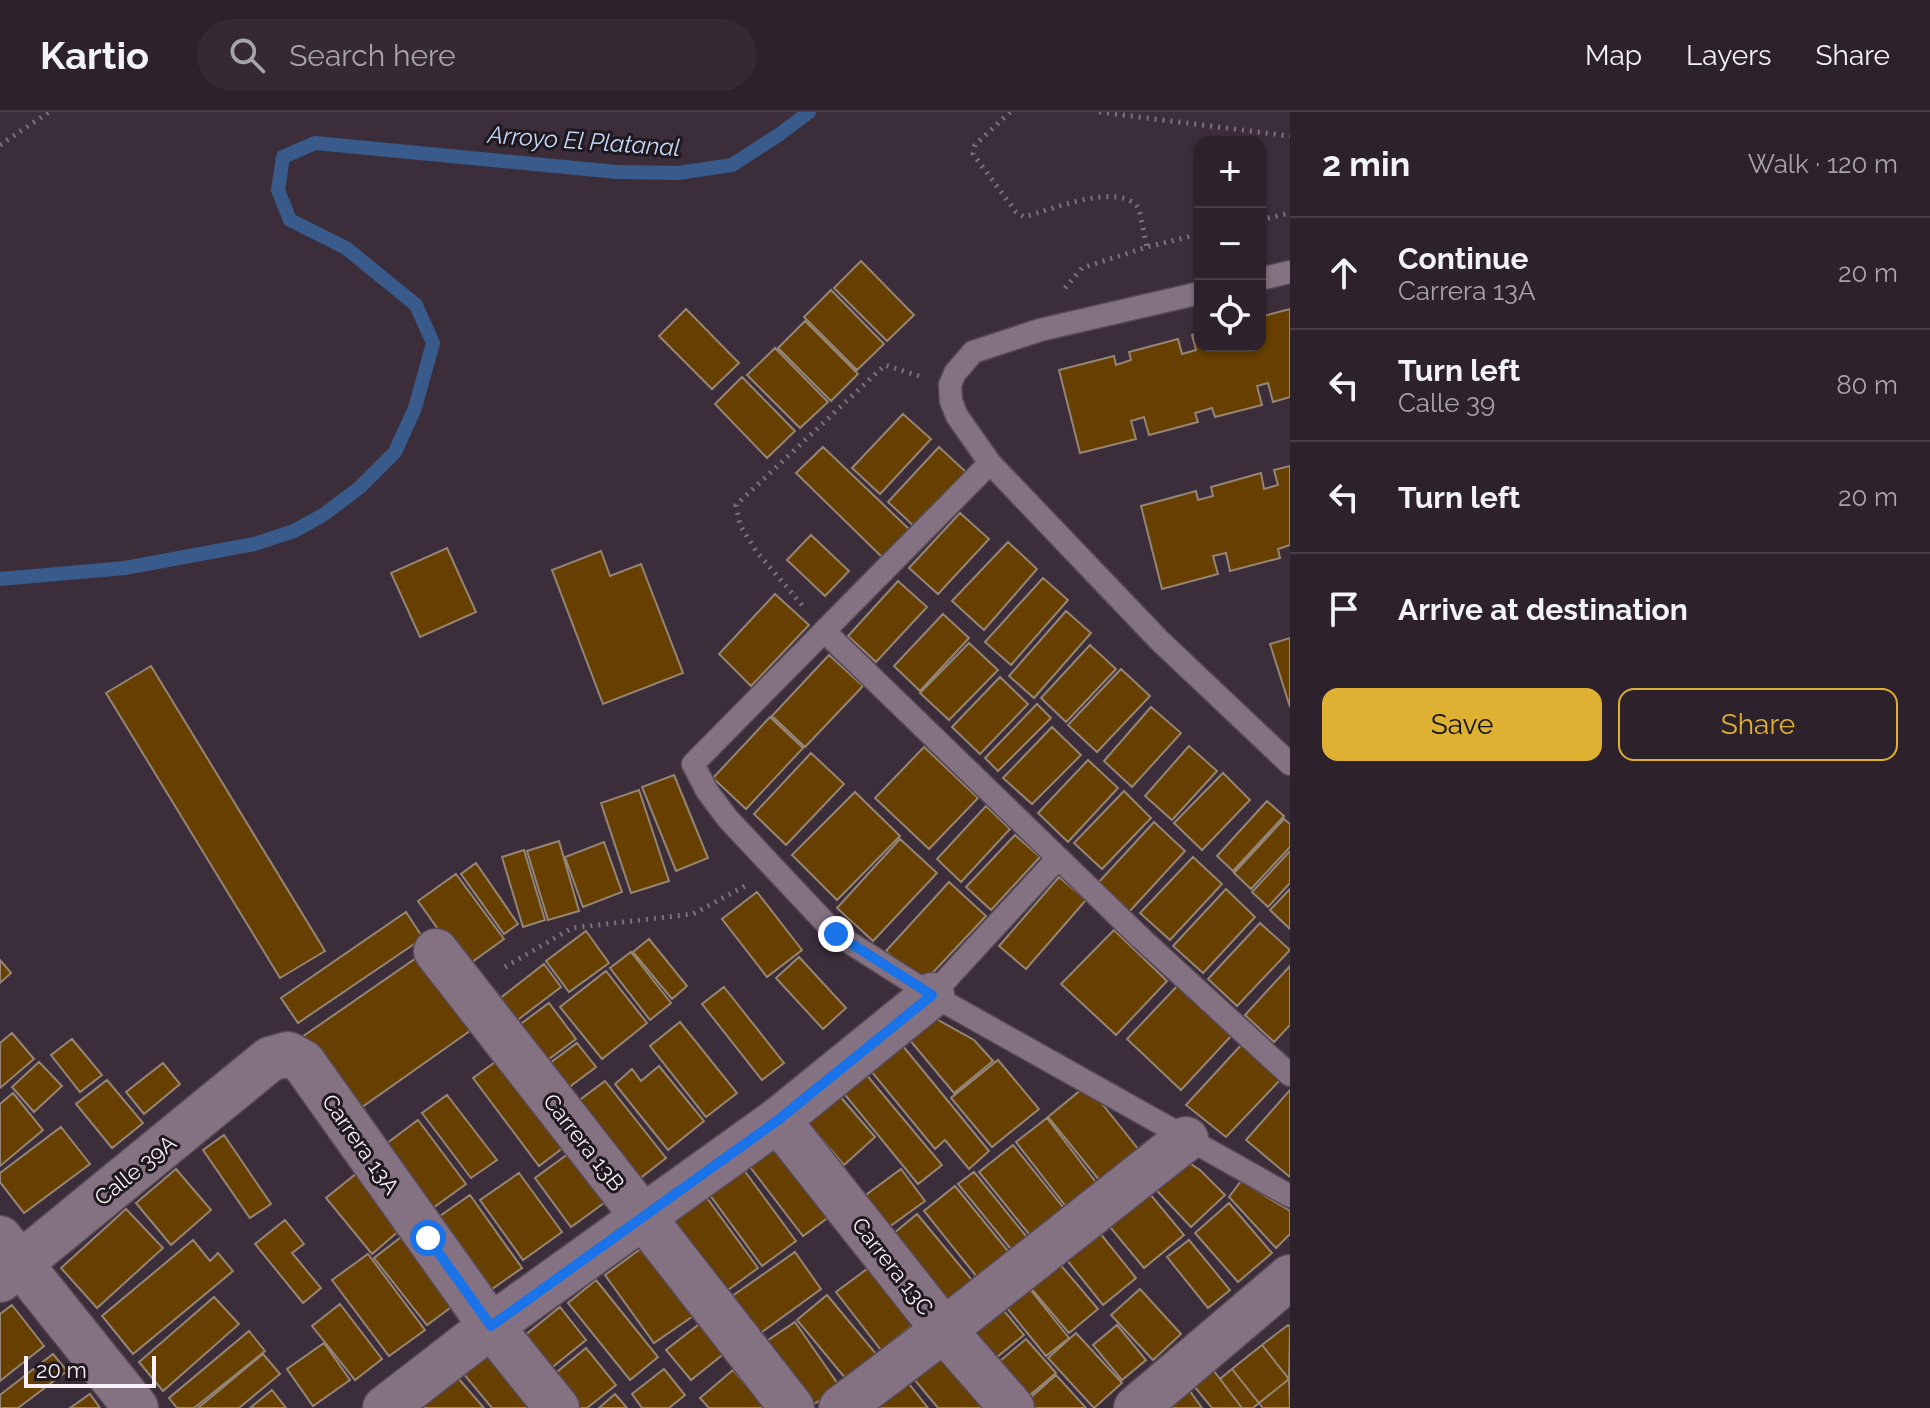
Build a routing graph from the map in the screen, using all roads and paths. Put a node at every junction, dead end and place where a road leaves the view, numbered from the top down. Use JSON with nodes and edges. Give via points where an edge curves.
{"nodes":[{"id":1,"x":49,"y":112,"type":"edge"},
{"id":2,"x":1010,"y":112,"type":"edge"},
{"id":3,"x":1099,"y":112,"type":"edge"},
{"id":4,"x":1290,"y":136,"type":"edge"},
{"id":5,"x":0,"y":145,"type":"edge"},
{"id":6,"x":1290,"y":213,"type":"edge"},
{"id":7,"x":1266,"y":219,"type":"edge"},
{"id":8,"x":1194,"y":235,"type":"edge"},
{"id":9,"x":1147,"y":247,"type":"junction"},
{"id":10,"x":1290,"y":272,"type":"edge"},
{"id":11,"x":1266,"y":278,"type":"edge"},
{"id":12,"x":1194,"y":294,"type":"edge"},
{"id":13,"x":1040,"y":330,"type":"junction"},
{"id":14,"x":950,"y":385,"type":"junction"},
{"id":15,"x":990,"y":463,"type":"junction"},
{"id":16,"x":824,"y":631,"type":"junction"},
{"id":17,"x":1290,"y":764,"type":"edge"},
{"id":18,"x":1058,"y":858,"type":"junction"},
{"id":19,"x":776,"y":870,"type":"junction"},
{"id":20,"x":436,"y":951,"type":"dead end"},
{"id":21,"x":467,"y":992,"type":"junction"},
{"id":22,"x":932,"y":995,"type":"junction"},
{"id":23,"x":270,"y":1059,"type":"joint"},
{"id":24,"x":1290,"y":1075,"type":"edge"},
{"id":25,"x":778,"y":1120,"type":"junction"},
{"id":26,"x":1186,"y":1139,"type":"junction"},
{"id":27,"x":1290,"y":1196,"type":"edge"},
{"id":28,"x":642,"y":1217,"type":"junction"},
{"id":29,"x":7,"y":1261,"type":"edge"},
{"id":30,"x":1290,"y":1277,"type":"edge"},
{"id":31,"x":491,"y":1326,"type":"junction"},
{"id":32,"x":944,"y":1330,"type":"junction"},
{"id":33,"x":136,"y":1408,"type":"edge"},
{"id":34,"x":385,"y":1408,"type":"edge"},
{"id":35,"x":557,"y":1408,"type":"edge"},
{"id":36,"x":792,"y":1408,"type":"edge"},
{"id":37,"x":841,"y":1408,"type":"edge"},
{"id":38,"x":1012,"y":1408,"type":"edge"},
{"id":39,"x":1136,"y":1408,"type":"edge"}],
"edges":[{"from":1,"to":5,"type":"path"},
{"from":2,"to":9,"type":"path","via":[[975,145],[973,154],[1016,212],[1024,217],[1092,197],[1129,200],[1139,209]]},
{"from":3,"to":4,"type":"path"},
{"from":6,"to":7,"type":"path"},
{"from":8,"to":9,"type":"path"},
{"from":9,"to":13,"type":"path","via":[[1082,268]]},
{"from":10,"to":11,"type":"lane"},
{"from":12,"to":13,"type":"lane"},
{"from":13,"to":14,"type":"lane","via":[[973,352]]},
{"from":14,"to":15,"type":"lane","via":[[957,416]]},
{"from":14,"to":16,"type":"path","via":[[885,365],[736,505],[740,525],[756,551]]},
{"from":15,"to":16,"type":"lane"},
{"from":15,"to":17,"type":"lane","via":[[1159,640]]},
{"from":16,"to":18,"type":"lane"},
{"from":16,"to":19,"type":"lane","via":[[693,764],[728,819]]},
{"from":18,"to":22,"type":"lane"},
{"from":18,"to":24,"type":"lane"},
{"from":19,"to":21,"type":"path","via":[[693,914],[572,928]]},
{"from":19,"to":22,"type":"lane","via":[[836,934]]},
{"from":20,"to":21,"type":"street","name":"Carrera 13B"},
{"from":21,"to":28,"type":"street","name":"Carrera 13B"},
{"from":22,"to":25,"type":"street"},
{"from":22,"to":26,"type":"lane"},
{"from":23,"to":29,"type":"street","name":"Calle 39A"},
{"from":23,"to":31,"type":"street","name":"Carrera 13A","via":[[288,1054],[303,1062]]},
{"from":25,"to":28,"type":"street"},
{"from":25,"to":32,"type":"street","name":"Carrera 13C"},
{"from":26,"to":27,"type":"lane"},
{"from":26,"to":32,"type":"street"},
{"from":28,"to":31,"type":"street"},
{"from":28,"to":36,"type":"street","name":"Carrera 13B"},
{"from":29,"to":33,"type":"street"},
{"from":30,"to":39,"type":"street"},
{"from":31,"to":34,"type":"street"},
{"from":31,"to":35,"type":"street","name":"Carrera 13A"},
{"from":32,"to":37,"type":"street"},
{"from":32,"to":38,"type":"street","name":"Carrera 13C"}]}
